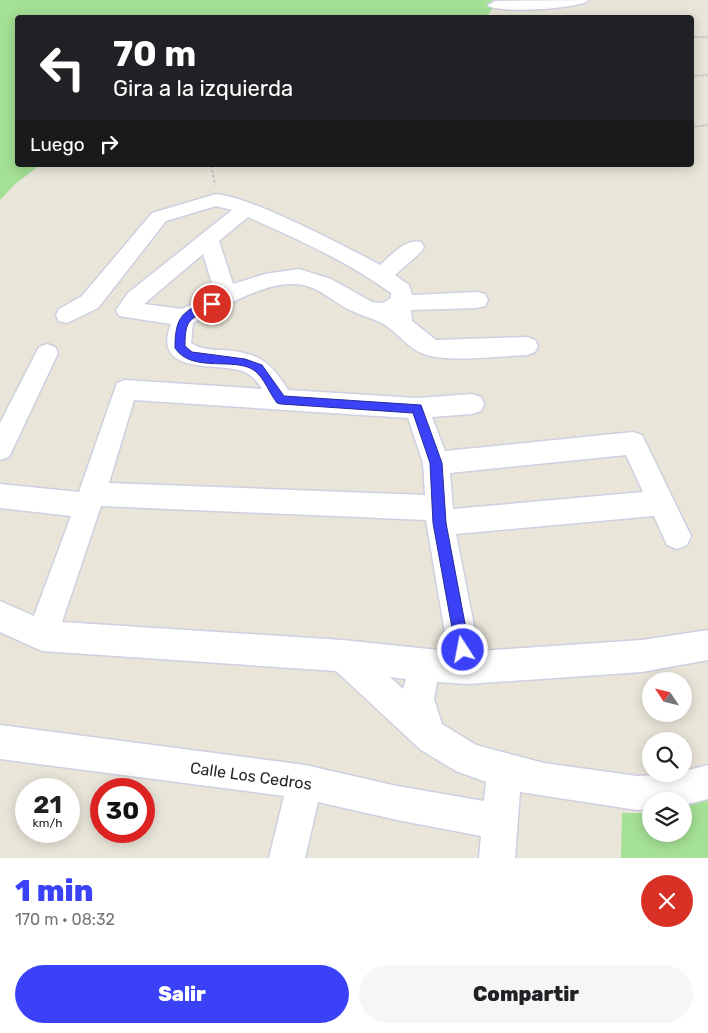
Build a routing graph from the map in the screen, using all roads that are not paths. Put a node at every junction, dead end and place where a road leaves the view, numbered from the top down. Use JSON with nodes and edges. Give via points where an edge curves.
{"nodes":[{"id":1,"x":582,"y":0,"type":"edge"},
{"id":2,"x":495,"y":5,"type":"dead end"},
{"id":3,"x":246,"y":208,"type":"junction"},
{"id":4,"x":208,"y":239,"type":"junction"},
{"id":5,"x":414,"y":247,"type":"dead end"},
{"id":6,"x":381,"y":275,"type":"junction"},
{"id":7,"x":227,"y":297,"type":"junction"},
{"id":8,"x":477,"y":300,"type":"dead end"},
{"id":9,"x":389,"y":308,"type":"junction"},
{"id":10,"x":67,"y":315,"type":"dead end"},
{"id":11,"x":185,"y":318,"type":"junction"},
{"id":12,"x":527,"y":346,"type":"dead end"},
{"id":13,"x":47,"y":353,"type":"dead end"},
{"id":14,"x":281,"y":400,"type":"junction"},
{"id":15,"x":472,"y":404,"type":"dead end"},
{"id":16,"x":417,"y":408,"type":"junction"},
{"id":17,"x":0,"y":449,"type":"edge"},
{"id":18,"x":436,"y":463,"type":"junction"},
{"id":19,"x":0,"y":496,"type":"edge"},
{"id":20,"x":90,"y":499,"type":"junction"},
{"id":21,"x":661,"y":503,"type":"junction"},
{"id":22,"x":439,"y":515,"type":"junction"},
{"id":23,"x":676,"y":536,"type":"dead end"},
{"id":24,"x":0,"y":616,"type":"edge"},
{"id":25,"x":42,"y":636,"type":"junction"},
{"id":26,"x":708,"y":645,"type":"edge"},
{"id":27,"x":342,"y":656,"type":"junction"},
{"id":28,"x":428,"y":666,"type":"junction"},
{"id":29,"x":467,"y":668,"type":"junction"},
{"id":30,"x":432,"y":738,"type":"junction"},
{"id":31,"x":0,"y":742,"type":"edge"},
{"id":32,"x":504,"y":771,"type":"junction"},
{"id":33,"x":305,"y":782,"type":"junction"},
{"id":34,"x":708,"y":782,"type":"edge"},
{"id":35,"x":500,"y":822,"type":"junction"},
{"id":36,"x":286,"y":858,"type":"edge"},
{"id":37,"x":497,"y":858,"type":"edge"}],
"edges":[{"from":1,"to":2,"type":"street"},
{"from":3,"to":4,"type":"street"},
{"from":3,"to":6,"type":"street","via":[[307,235]]},
{"from":3,"to":10,"type":"street","via":[[216,200],[159,217],[90,302]]},
{"from":4,"to":7,"type":"street"},
{"from":4,"to":11,"type":"street","via":[[127,310]]},
{"from":5,"to":6,"type":"street"},
{"from":6,"to":9,"type":"street","via":[[400,290],[402,297]]},
{"from":7,"to":9,"type":"street","via":[[276,278],[304,277],[363,308]]},
{"from":7,"to":11,"type":"street"},
{"from":8,"to":9,"type":"street"},
{"from":9,"to":12,"type":"street","via":[[420,343],[436,349]]},
{"from":11,"to":14,"type":"street","via":[[180,327],[180,348],[189,355],[204,359],[245,363],[258,368]]},
{"from":13,"to":17,"type":"street"},
{"from":14,"to":16,"type":"street"},
{"from":14,"to":20,"type":"street","via":[[125,390]]},
{"from":15,"to":16,"type":"street"},
{"from":16,"to":18,"type":"street"},
{"from":18,"to":21,"type":"street","via":[[633,443]]},
{"from":18,"to":22,"type":"street"},
{"from":19,"to":20,"type":"street"},
{"from":20,"to":22,"type":"street"},
{"from":20,"to":25,"type":"street"},
{"from":21,"to":22,"type":"street"},
{"from":21,"to":23,"type":"street"},
{"from":22,"to":29,"type":"street"},
{"from":24,"to":25,"type":"street"},
{"from":25,"to":27,"type":"street"},
{"from":26,"to":29,"type":"street","via":[[642,656]]},
{"from":27,"to":28,"type":"street"},
{"from":27,"to":30,"type":"street"},
{"from":28,"to":29,"type":"street"},
{"from":28,"to":30,"type":"street","via":[[418,682],[417,698],[419,713]]},
{"from":30,"to":32,"type":"street","via":[[468,759]]},
{"from":31,"to":33,"type":"street","name":"Calle Los Cedros"},
{"from":32,"to":34,"type":"street","via":[[637,793],[671,791]]},
{"from":32,"to":35,"type":"street"},
{"from":33,"to":35,"type":"street","name":"Calle Los Cedros"},
{"from":33,"to":36,"type":"street"},
{"from":35,"to":37,"type":"street"}]}
